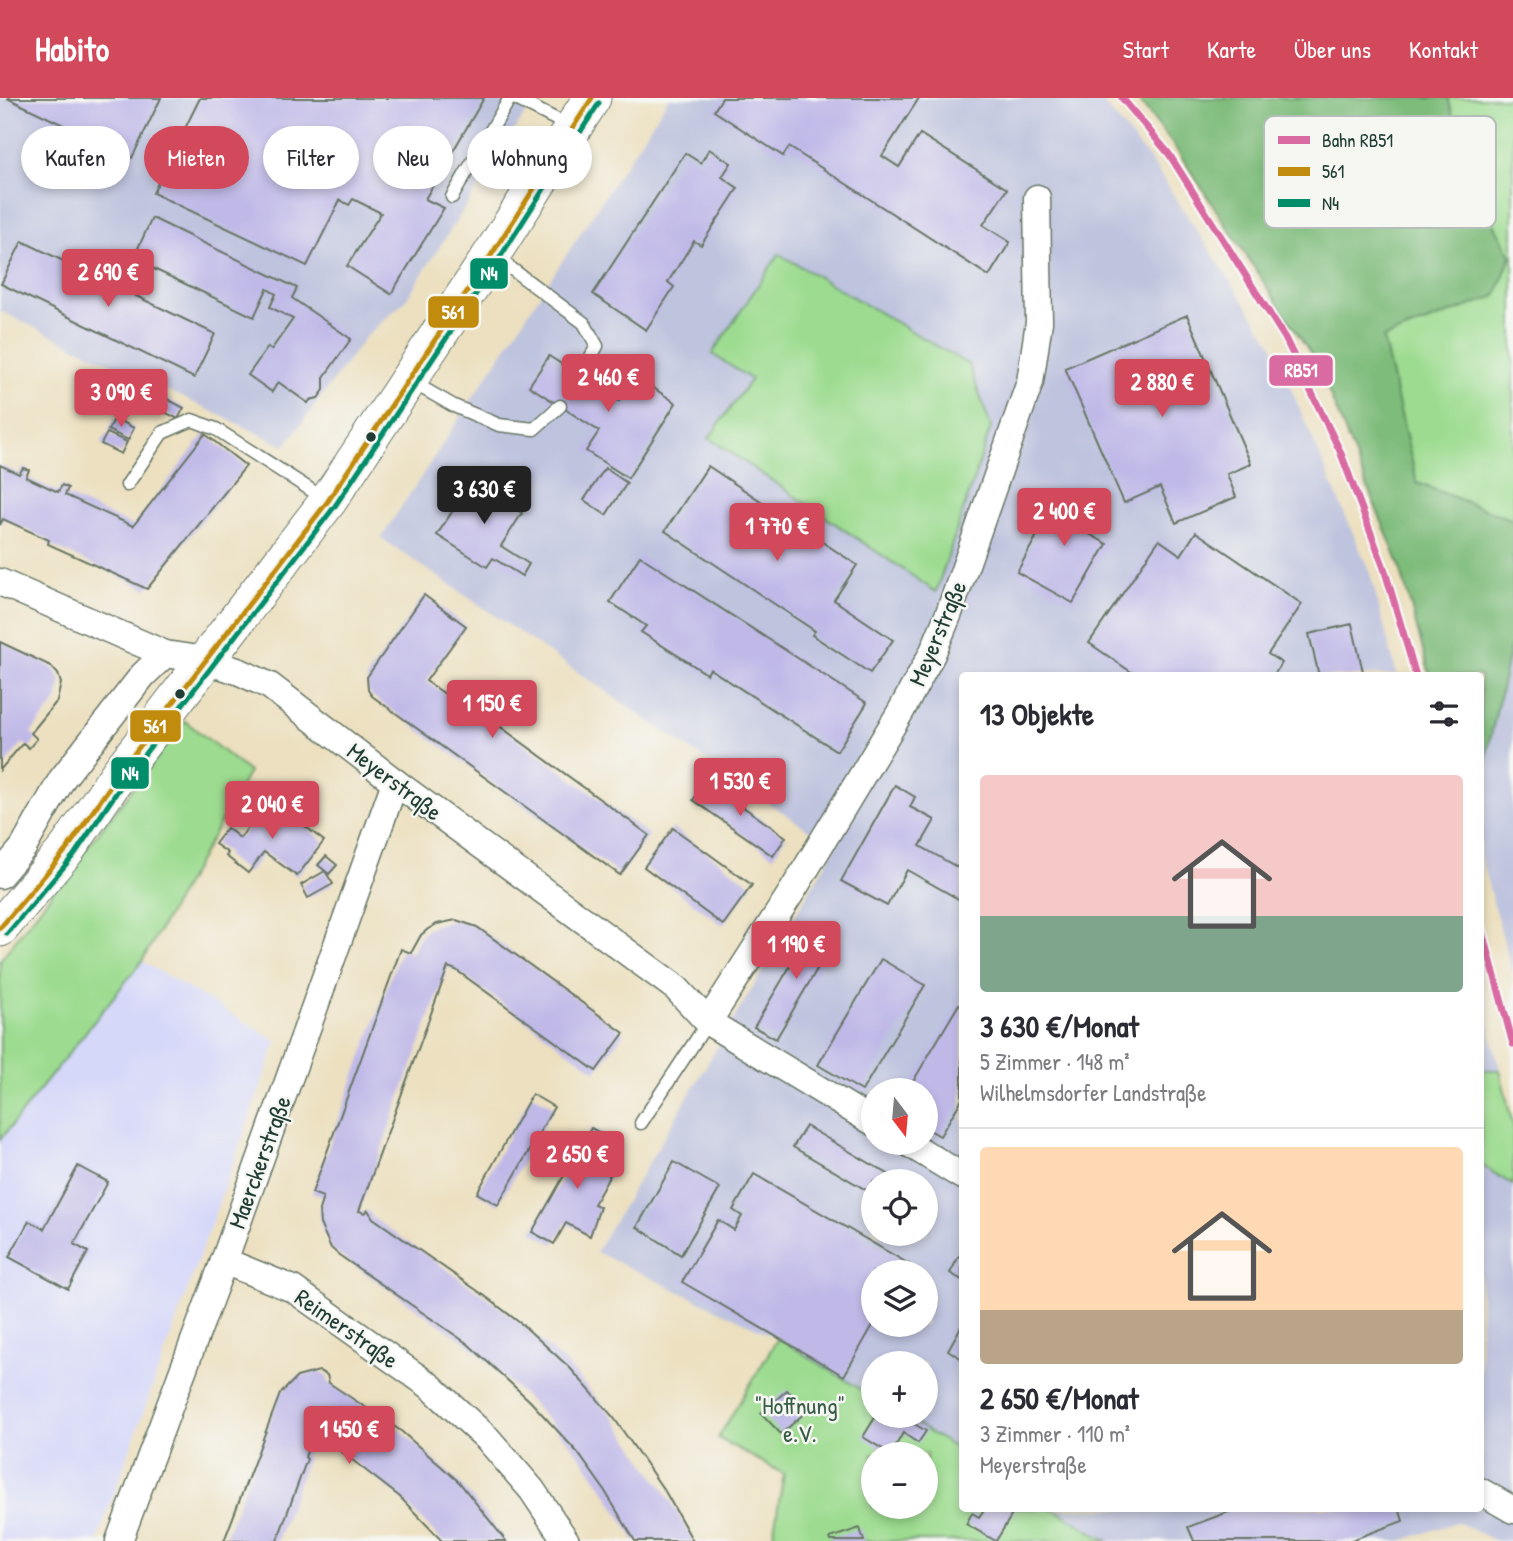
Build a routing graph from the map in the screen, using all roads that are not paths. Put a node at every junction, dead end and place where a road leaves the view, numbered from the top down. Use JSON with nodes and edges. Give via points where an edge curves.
{"nodes":[{"id":1,"x":512,"y":98,"type":"edge"},
{"id":2,"x":582,"y":113,"type":"edge"},
{"id":3,"x":452,"y":197,"type":"dead end"},
{"id":4,"x":1038,"y":198,"type":"dead end"},
{"id":5,"x":492,"y":254,"type":"junction"},
{"id":6,"x":580,"y":376,"type":"dead end"},
{"id":7,"x":409,"y":380,"type":"junction"},
{"id":8,"x":560,"y":406,"type":"dead end"},
{"id":9,"x":128,"y":485,"type":"dead end"},
{"id":10,"x":328,"y":501,"type":"junction"},
{"id":11,"x":0,"y":582,"type":"edge"},
{"id":12,"x":165,"y":653,"type":"junction"},
{"id":13,"x":205,"y":660,"type":"junction"},
{"id":14,"x":395,"y":782,"type":"junction"},
{"id":15,"x":0,"y":875,"type":"edge"},
{"id":16,"x":0,"y":928,"type":"edge"},
{"id":17,"x":708,"y":1022,"type":"junction"},
{"id":18,"x":861,"y":1115,"type":"edge"},
{"id":19,"x":641,"y":1123,"type":"dead end"},
{"id":20,"x":928,"y":1155,"type":"edge"},
{"id":21,"x":959,"y":1174,"type":"edge"},
{"id":22,"x":224,"y":1261,"type":"junction"},
{"id":23,"x":1484,"y":1493,"type":"edge"},
{"id":24,"x":1513,"y":1510,"type":"edge"},
{"id":25,"x":120,"y":1541,"type":"edge"},
{"id":26,"x":566,"y":1541,"type":"edge"}],
"edges":[{"from":1,"to":2,"type":"lane"},
{"from":1,"to":3,"type":"lane"},
{"from":2,"to":5,"type":"main road"},
{"from":4,"to":17,"type":"street","name":"Meyerstraße","via":[[1039,322],[1030,382],[949,613],[901,711]]},
{"from":5,"to":6,"type":"lane","via":[[584,323],[597,346]]},
{"from":5,"to":7,"type":"main road"},
{"from":7,"to":8,"type":"lane","via":[[499,425],[534,429]]},
{"from":7,"to":10,"type":"main road"},
{"from":9,"to":10,"type":"lane","via":[[162,433],[192,419],[216,429]]},
{"from":10,"to":13,"type":"main road"},
{"from":11,"to":12,"type":"street","name":"Meyerstraße"},
{"from":12,"to":13,"type":"street","name":"Meyerstraße"},
{"from":12,"to":15,"type":"street","via":[[62,779],[23,848]]},
{"from":13,"to":14,"type":"street","name":"Meyerstraße","via":[[270,686]]},
{"from":13,"to":16,"type":"main road","via":[[67,849]]},
{"from":14,"to":17,"type":"street","name":"Meyerstraße","via":[[676,988]]},
{"from":14,"to":22,"type":"street","name":"Maerckerstraße"},
{"from":17,"to":18,"type":"street","name":"Meyerstraße"},
{"from":17,"to":19,"type":"lane"},
{"from":20,"to":21,"type":"street"},
{"from":22,"to":25,"type":"street","name":"Maerckerstraße"},
{"from":22,"to":26,"type":"street","name":"Reimerstraße","via":[[293,1289],[430,1386],[488,1439],[532,1490]]},
{"from":23,"to":24,"type":"street"}]}
